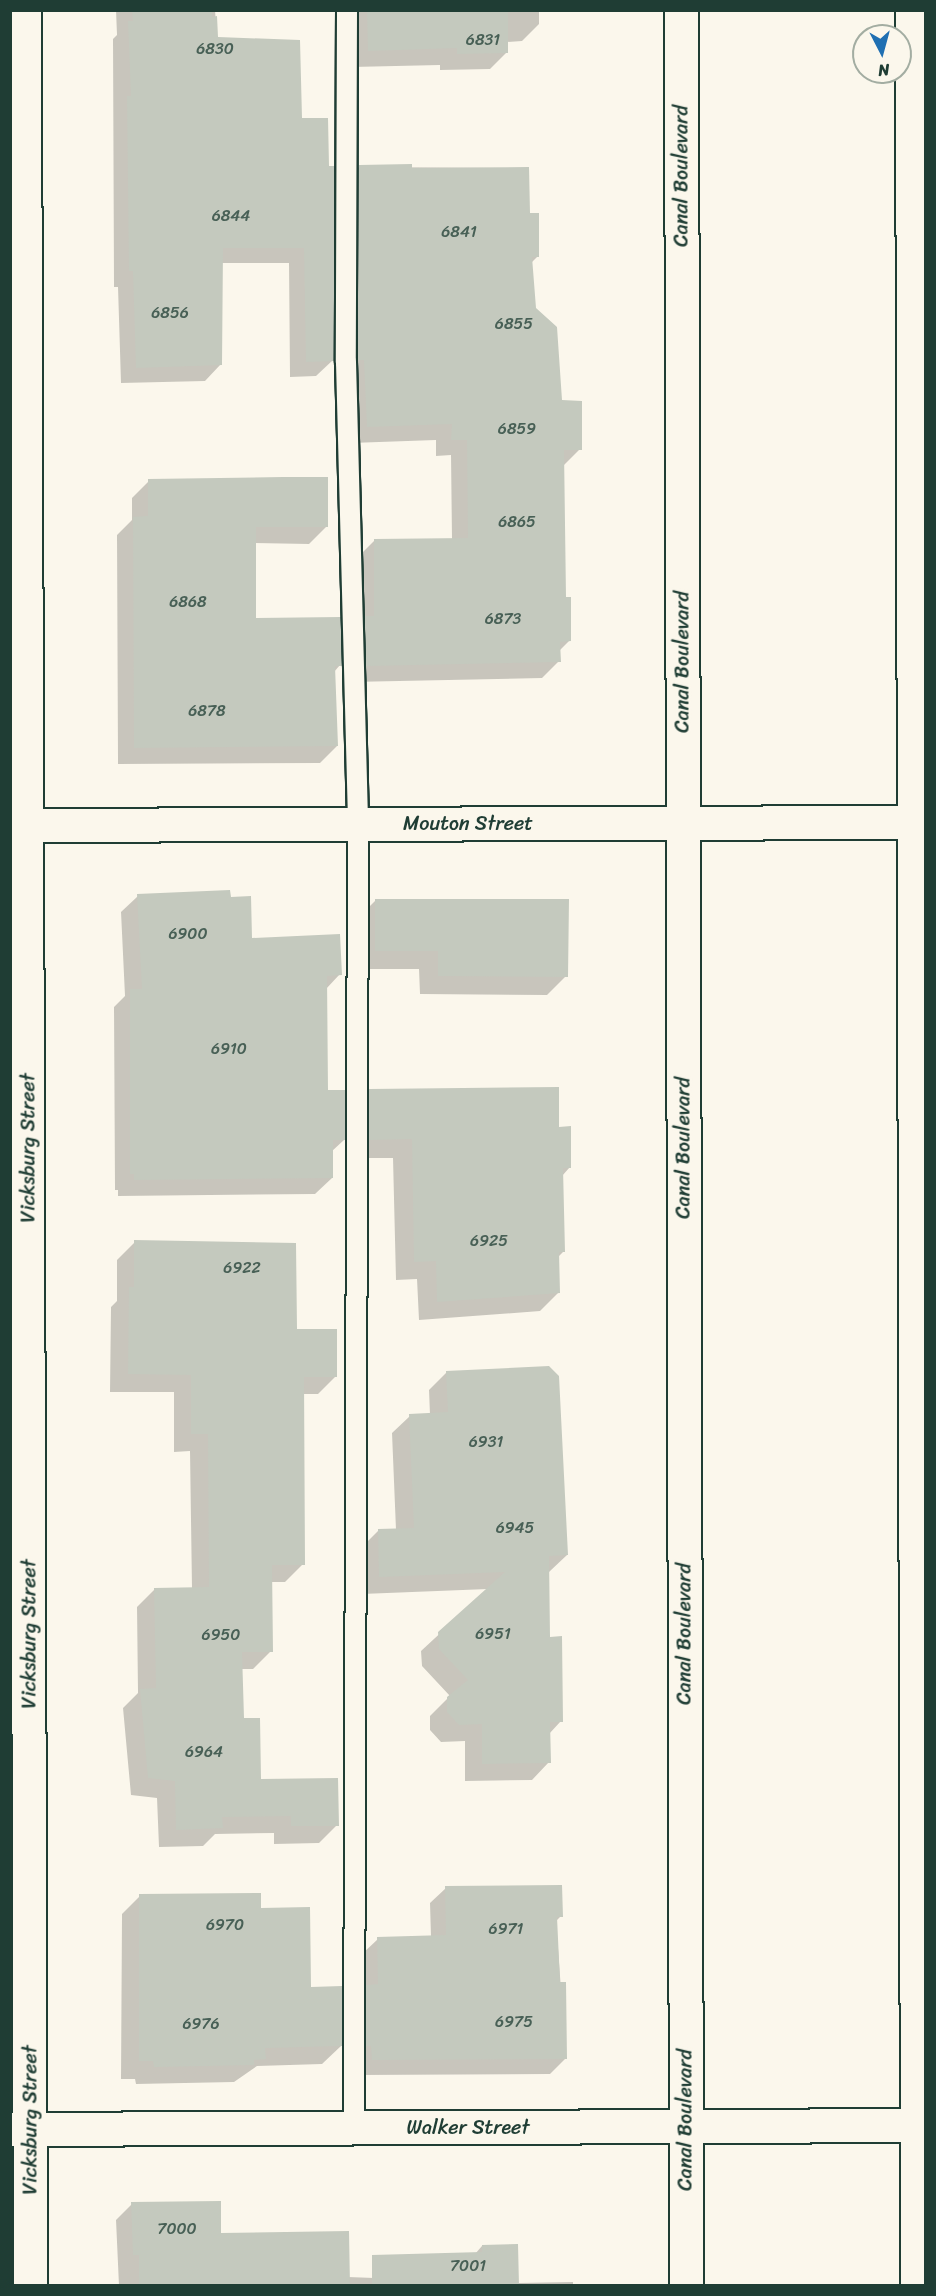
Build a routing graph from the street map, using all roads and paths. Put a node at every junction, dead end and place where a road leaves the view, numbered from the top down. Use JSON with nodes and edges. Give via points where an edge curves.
{"nodes":[{"id":1,"x":24,"y":10,"type":"edge"},
{"id":2,"x":347,"y":10,"type":"edge"},
{"id":3,"x":681,"y":10,"type":"edge"},
{"id":4,"x":912,"y":10,"type":"edge"},
{"id":5,"x":682,"y":822,"type":"junction"},
{"id":6,"x":919,"y":822,"type":"edge"},
{"id":7,"x":358,"y":823,"type":"junction"},
{"id":8,"x":19,"y":825,"type":"edge"},
{"id":9,"x":921,"y":2126,"type":"edge"},
{"id":10,"x":685,"y":2127,"type":"junction"},
{"id":11,"x":354,"y":2128,"type":"junction"},
{"id":12,"x":20,"y":2129,"type":"edge"},
{"id":13,"x":30,"y":2286,"type":"edge"},
{"id":14,"x":686,"y":2286,"type":"edge"},
{"id":15,"x":917,"y":2286,"type":"edge"}],
"edges":[{"from":1,"to":8,"type":"main road","name":"Vicksburg Street"},
{"from":2,"to":7,"type":"lane","via":[[346,362]]},
{"from":3,"to":5,"type":"main road","name":"Canal Boulevard"},
{"from":4,"to":6,"type":"main road"},
{"from":5,"to":6,"type":"main road","name":"Mouton Street"},
{"from":5,"to":7,"type":"main road","name":"Mouton Street"},
{"from":5,"to":10,"type":"main road","name":"Canal Boulevard"},
{"from":6,"to":9,"type":"main road"},
{"from":7,"to":8,"type":"main road","name":"Mouton Street"},
{"from":7,"to":11,"type":"lane"},
{"from":8,"to":12,"type":"main road","name":"Vicksburg Street"},
{"from":9,"to":10,"type":"main road","name":"Walker Street"},
{"from":9,"to":15,"type":"main road"},
{"from":10,"to":11,"type":"main road","name":"Walker Street"},
{"from":10,"to":14,"type":"main road","name":"Canal Boulevard"},
{"from":11,"to":12,"type":"main road","name":"Walker Street"},
{"from":12,"to":13,"type":"main road","name":"Vicksburg Street"}]}
